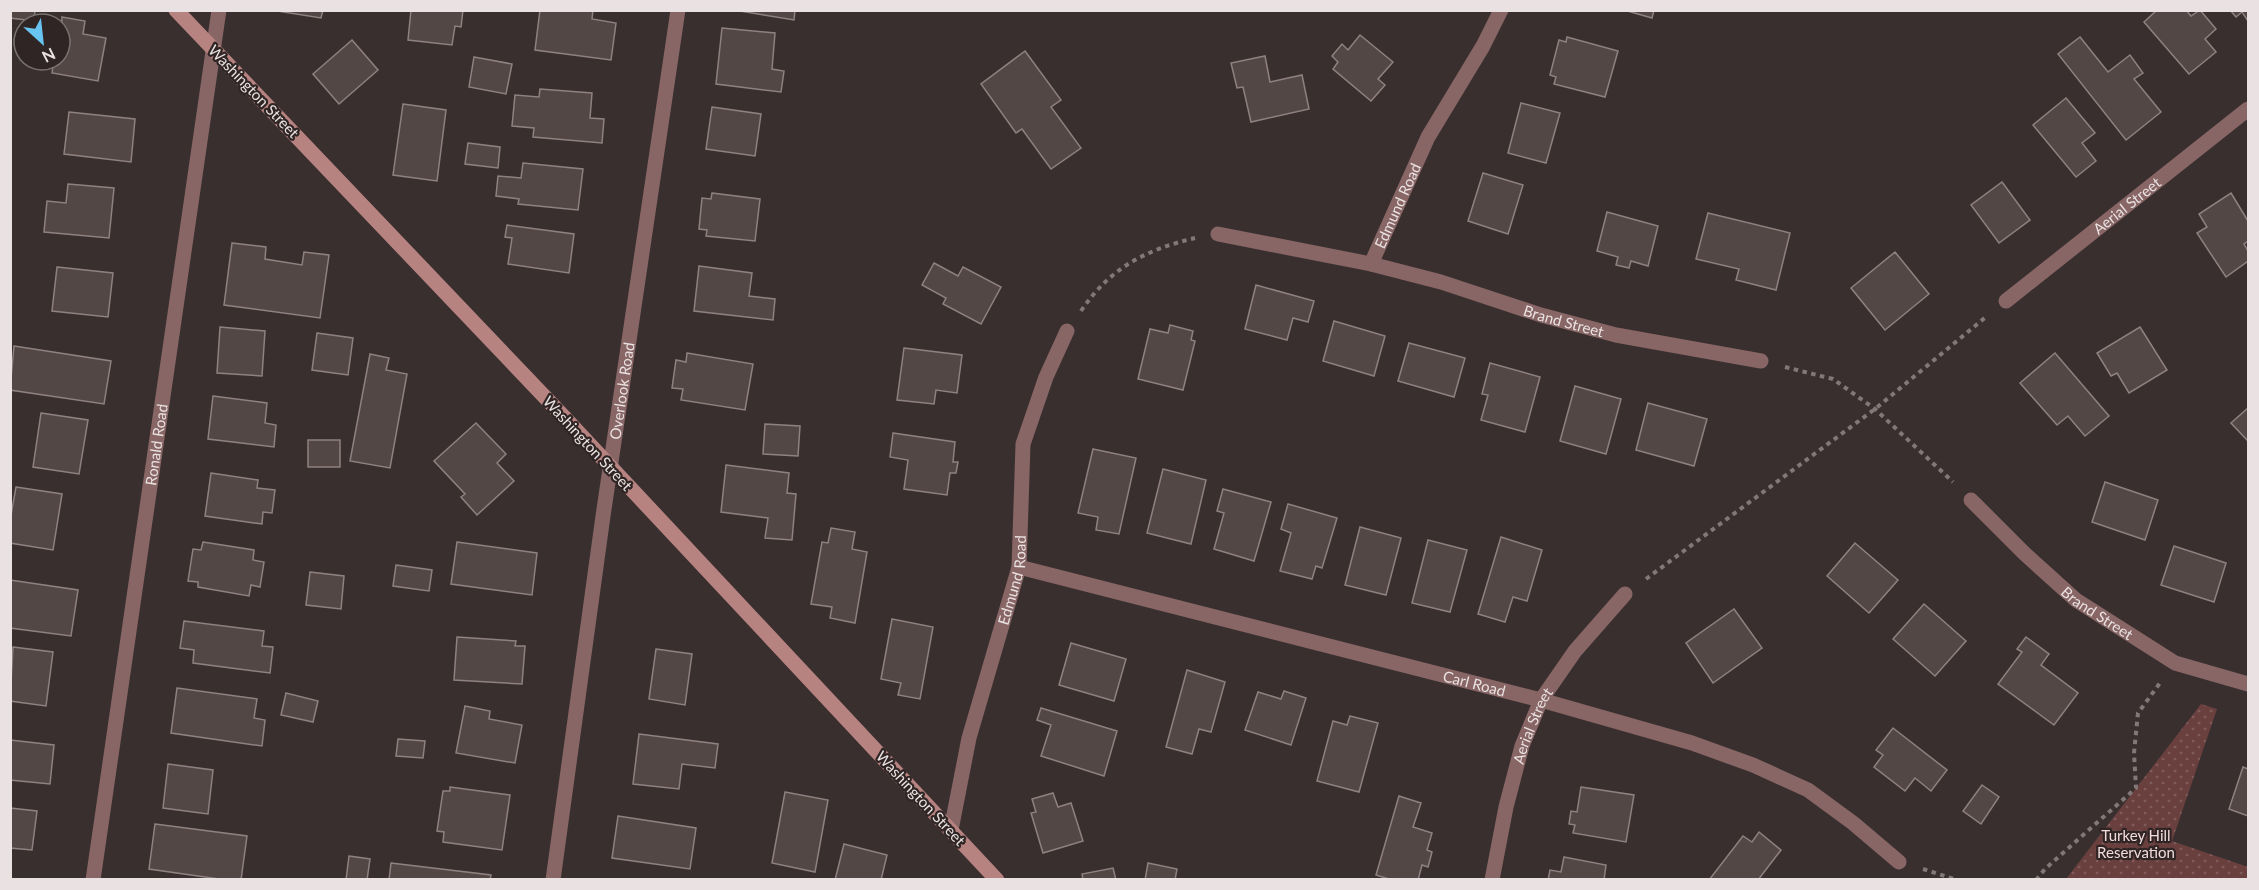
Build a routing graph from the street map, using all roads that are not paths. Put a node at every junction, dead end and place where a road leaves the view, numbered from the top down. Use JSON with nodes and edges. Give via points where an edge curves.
{"nodes":[{"id":1,"x":176,"y":10,"type":"edge"},
{"id":2,"x":219,"y":10,"type":"edge"},
{"id":3,"x":678,"y":10,"type":"edge"},
{"id":4,"x":1500,"y":10,"type":"edge"},
{"id":5,"x":213,"y":48,"type":"junction"},
{"id":6,"x":2248,"y":109,"type":"edge"},
{"id":7,"x":1218,"y":234,"type":"road end"},
{"id":8,"x":1371,"y":264,"type":"junction"},
{"id":9,"x":2006,"y":301,"type":"road end"},
{"id":10,"x":1067,"y":331,"type":"road end"},
{"id":11,"x":1761,"y":361,"type":"road end"},
{"id":12,"x":611,"y":467,"type":"junction"},
{"id":13,"x":1971,"y":500,"type":"road end"},
{"id":14,"x":1019,"y":567,"type":"junction"},
{"id":15,"x":1624,"y":594,"type":"road end"},
{"id":16,"x":2248,"y":684,"type":"edge"},
{"id":17,"x":1541,"y":700,"type":"junction"},
{"id":18,"x":951,"y":830,"type":"junction"},
{"id":19,"x":1899,"y":862,"type":"dead end"},
{"id":20,"x":93,"y":879,"type":"edge"},
{"id":21,"x":554,"y":879,"type":"edge"},
{"id":22,"x":997,"y":879,"type":"edge"},
{"id":23,"x":1492,"y":879,"type":"edge"}],
"edges":[{"from":1,"to":5,"type":"street","name":"Washington Street"},
{"from":2,"to":5,"type":"street","name":"Ronald Road"},
{"from":3,"to":12,"type":"street","name":"Overlook Road"},
{"from":4,"to":8,"type":"street","name":"Edmund Road","via":[[1428,137]]},
{"from":5,"to":12,"type":"street","name":"Washington Street"},
{"from":5,"to":20,"type":"street","name":"Ronald Road"},
{"from":6,"to":9,"type":"street","name":"Aerial Street"},
{"from":7,"to":8,"type":"street","name":"Edmund Road"},
{"from":8,"to":11,"type":"street","name":"Brand Street","via":[[1616,335]]},
{"from":10,"to":14,"type":"street","name":"Edmund Road","via":[[1023,444]]},
{"from":12,"to":18,"type":"street","name":"Washington Street"},
{"from":12,"to":21,"type":"street","name":"Overlook Road"},
{"from":13,"to":16,"type":"street","name":"Brand Street","via":[[2076,600],[2175,663]]},
{"from":14,"to":17,"type":"street","name":"Carl Road"},
{"from":14,"to":18,"type":"street","name":"Edmund Road","via":[[969,738]]},
{"from":15,"to":17,"type":"street","name":"Aerial Street","via":[[1575,651]]},
{"from":17,"to":19,"type":"street","name":"Carl Road","via":[[1692,743],[1753,765],[1808,790]]},
{"from":17,"to":23,"type":"street","name":"Aerial Street","via":[[1522,746]]},
{"from":18,"to":22,"type":"street","name":"Washington Street"}]}
